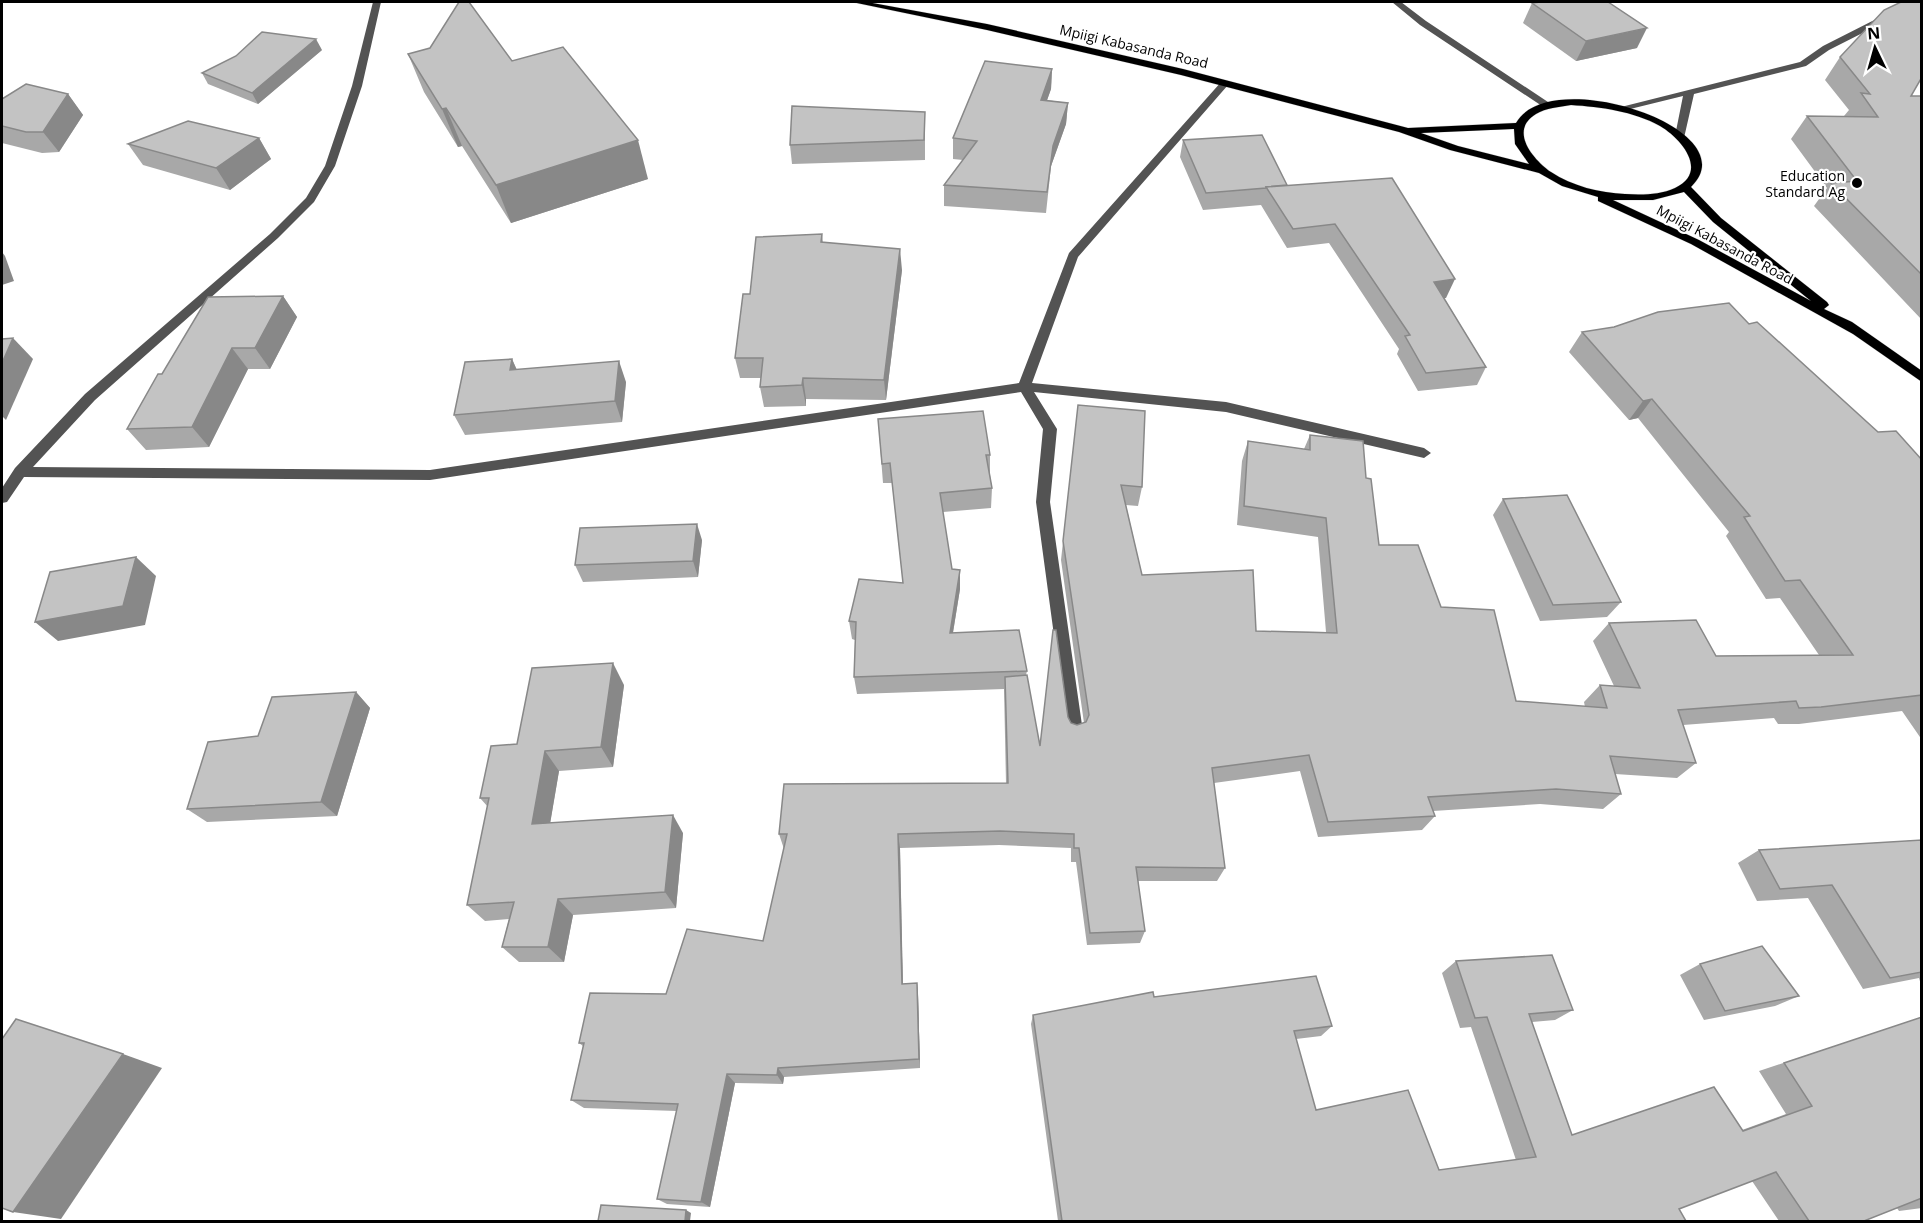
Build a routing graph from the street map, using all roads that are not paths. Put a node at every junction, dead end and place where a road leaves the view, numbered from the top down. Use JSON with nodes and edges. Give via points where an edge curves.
{"nodes":[{"id":1,"x":377,"y":2,"type":"edge"},
{"id":2,"x":856,"y":2,"type":"edge"},
{"id":3,"x":1396,"y":2,"type":"edge"},
{"id":4,"x":1908,"y":2,"type":"edge"},
{"id":5,"x":1225,"y":83,"type":"junction"},
{"id":6,"x":1689,"y":92,"type":"junction"},
{"id":7,"x":1549,"y":106,"type":"junction"},
{"id":8,"x":1622,"y":108,"type":"junction"},
{"id":9,"x":1519,"y":126,"type":"junction"},
{"id":10,"x":1403,"y":130,"type":"junction"},
{"id":11,"x":1680,"y":136,"type":"junction"},
{"id":12,"x":1544,"y":171,"type":"junction"},
{"id":13,"x":1685,"y":187,"type":"junction"},
{"id":14,"x":1579,"y":188,"type":"junction"},
{"id":15,"x":1855,"y":331,"type":"junction"},
{"id":16,"x":1922,"y":378,"type":"edge"},
{"id":17,"x":1024,"y":387,"type":"junction"},
{"id":18,"x":1424,"y":453,"type":"dead end"},
{"id":19,"x":20,"y":472,"type":"junction"},
{"id":20,"x":2,"y":498,"type":"edge"},
{"id":21,"x":1074,"y":732,"type":"edge"}],
"edges":[{"from":1,"to":19,"type":"street","via":[[357,86],[330,166],[310,200],[90,397]]},
{"from":2,"to":5,"type":"main road","name":"Mpiigi Kabasanda Road","via":[[987,27]]},
{"from":3,"to":7,"type":"street"},
{"from":4,"to":6,"type":"street","via":[[1899,11],[1803,64]]},
{"from":5,"to":10,"type":"main road","name":"Mpiigi Kabasanda Road"},
{"from":5,"to":17,"type":"street","via":[[1073,256]]},
{"from":6,"to":8,"type":"street"},
{"from":6,"to":11,"type":"street"},
{"from":7,"to":8,"type":"main road","via":[[1580,103]]},
{"from":7,"to":9,"type":"main road","via":[[1529,113]]},
{"from":8,"to":11,"type":"main road","via":[[1645,115]]},
{"from":9,"to":10,"type":"main road","name":"Mpiigi Kabasanda Road"},
{"from":9,"to":12,"type":"main road","via":[[1518,140],[1526,156]]},
{"from":10,"to":12,"type":"main road","name":"Mpiigi Kabasanda Road","via":[[1454,148]]},
{"from":11,"to":13,"type":"main road","via":[[1693,150],[1698,163],[1695,176]]},
{"from":12,"to":14,"type":"main road"},
{"from":13,"to":14,"type":"main road","via":[[1660,196],[1627,198]]},
{"from":13,"to":15,"type":"main road","name":"Mpiigi Kabasanda Road","via":[[1717,220]]},
{"from":14,"to":15,"type":"main road","name":"Mpiigi Kabasanda Road","via":[[1695,242]]},
{"from":15,"to":16,"type":"main road","name":"Mpiigi Kabasanda Road"},
{"from":17,"to":18,"type":"street","via":[[1226,407]]},
{"from":17,"to":19,"type":"street","via":[[430,475]]},
{"from":17,"to":21,"type":"street","via":[[1050,429],[1043,502]]},
{"from":19,"to":20,"type":"street"}]}
